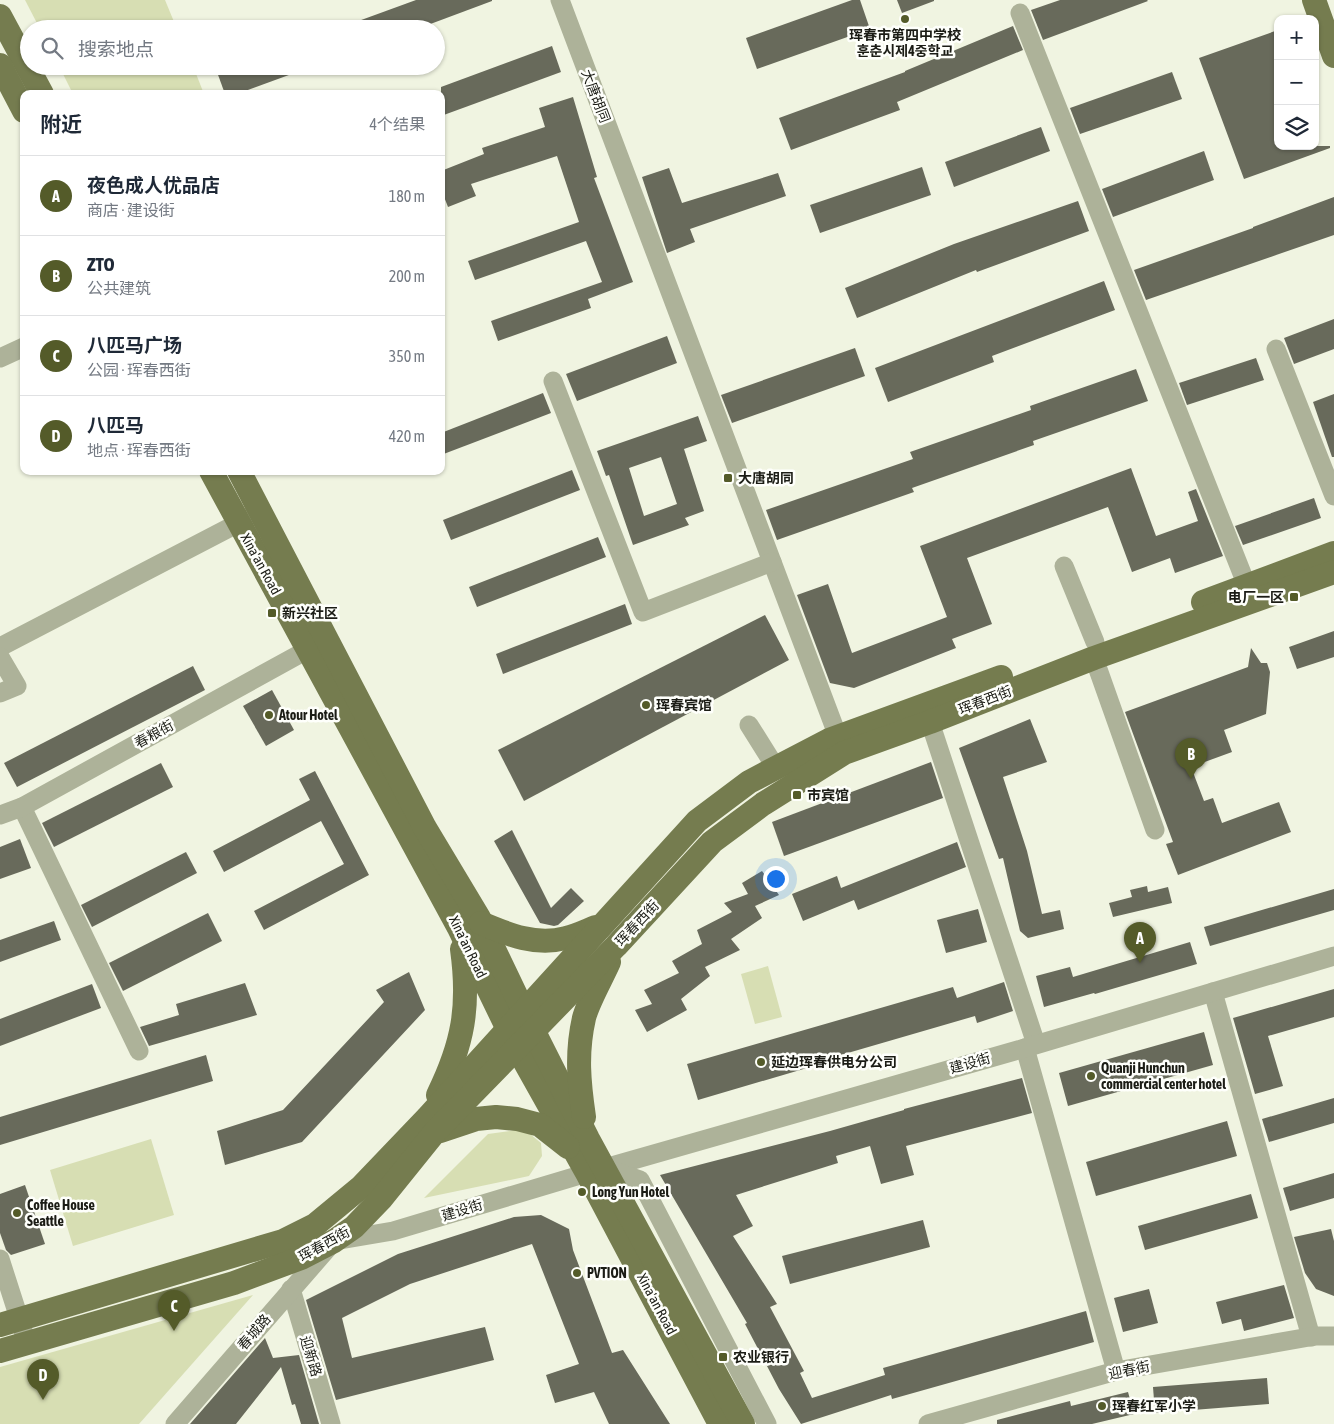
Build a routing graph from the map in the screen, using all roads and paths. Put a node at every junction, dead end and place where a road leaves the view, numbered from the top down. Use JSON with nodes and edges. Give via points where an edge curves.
{"nodes":[{"id":1,"x":560,"y":0,"type":"edge"},
{"id":2,"x":1314,"y":0,"type":"edge"},
{"id":3,"x":1330,"y":0,"type":"edge"},
{"id":4,"x":1334,"y":10,"type":"edge"},
{"id":5,"x":1020,"y":13,"type":"dead end"},
{"id":6,"x":0,"y":16,"type":"edge"},
{"id":7,"x":20,"y":53,"type":"edge"},
{"id":8,"x":1334,"y":56,"type":"edge"},
{"id":9,"x":0,"y":65,"type":"edge"},
{"id":10,"x":32,"y":75,"type":"edge"},
{"id":11,"x":40,"y":90,"type":"edge"},
{"id":12,"x":20,"y":103,"type":"edge"},
{"id":13,"x":20,"y":349,"type":"edge"},
{"id":14,"x":1276,"y":349,"type":"dead end"},
{"id":15,"x":0,"y":358,"type":"edge"},
{"id":16,"x":553,"y":381,"type":"dead end"},
{"id":17,"x":213,"y":475,"type":"edge"},
{"id":18,"x":241,"y":475,"type":"edge"},
{"id":19,"x":1334,"y":496,"type":"edge"},
{"id":20,"x":259,"y":511,"type":"junction"},
{"id":21,"x":239,"y":524,"type":"junction"},
{"id":22,"x":1334,"y":553,"type":"edge"},
{"id":23,"x":772,"y":562,"type":"junction"},
{"id":24,"x":1064,"y":566,"type":"dead end"},
{"id":25,"x":1334,"y":572,"type":"edge"},
{"id":26,"x":1247,"y":586,"type":"junction"},
{"id":27,"x":0,"y":647,"type":"edge"},
{"id":28,"x":307,"y":650,"type":"junction"},
{"id":29,"x":1094,"y":650,"type":"junction"},
{"id":30,"x":0,"y":657,"type":"edge"},
{"id":31,"x":0,"y":693,"type":"edge"},
{"id":32,"x":930,"y":722,"type":"junction"},
{"id":33,"x":749,"y":725,"type":"dead end"},
{"id":34,"x":841,"y":745,"type":"junction"},
{"id":35,"x":776,"y":768,"type":"junction"},
{"id":36,"x":22,"y":806,"type":"junction"},
{"id":37,"x":0,"y":815,"type":"edge"},
{"id":38,"x":1155,"y":830,"type":"dead end"},
{"id":39,"x":418,"y":833,"type":"junction"},
{"id":40,"x":470,"y":926,"type":"junction"},
{"id":41,"x":600,"y":926,"type":"junction"},
{"id":42,"x":616,"y":946,"type":"junction"},
{"id":43,"x":1334,"y":956,"type":"edge"},
{"id":44,"x":1213,"y":992,"type":"junction"},
{"id":45,"x":523,"y":1010,"type":"junction"},
{"id":46,"x":519,"y":1036,"type":"junction"},
{"id":47,"x":1030,"y":1046,"type":"junction"},
{"id":48,"x":139,"y":1051,"type":"dead end"},
{"id":49,"x":431,"y":1125,"type":"junction"},
{"id":50,"x":589,"y":1158,"type":"junction"},
{"id":51,"x":334,"y":1240,"type":"junction"},
{"id":52,"x":0,"y":1259,"type":"edge"},
{"id":53,"x":291,"y":1289,"type":"junction"},
{"id":54,"x":9,"y":1322,"type":"edge"},
{"id":55,"x":1334,"y":1336,"type":"edge"},
{"id":56,"x":1311,"y":1337,"type":"junction"},
{"id":57,"x":26,"y":1343,"type":"junction"},
{"id":58,"x":0,"y":1351,"type":"edge"},
{"id":59,"x":1116,"y":1371,"type":"junction"},
{"id":60,"x":176,"y":1424,"type":"edge"},
{"id":61,"x":331,"y":1424,"type":"edge"},
{"id":62,"x":720,"y":1424,"type":"edge"},
{"id":63,"x":743,"y":1424,"type":"edge"},
{"id":64,"x":767,"y":1424,"type":"edge"},
{"id":65,"x":928,"y":1424,"type":"edge"}],
"edges":[{"from":1,"to":23,"type":"street","name":"大唐胡同"},
{"from":2,"to":8,"type":"main road"},
{"from":3,"to":4,"type":"main road"},
{"from":5,"to":26,"type":"street"},
{"from":6,"to":7,"type":"main road"},
{"from":9,"to":12,"type":"main road"},
{"from":10,"to":11,"type":"main road"},
{"from":13,"to":15,"type":"street"},
{"from":14,"to":19,"type":"street"},
{"from":16,"to":23,"type":"street","via":[[644,612]]},
{"from":17,"to":21,"type":"main road","name":"Xina'an Road"},
{"from":18,"to":20,"type":"main road","name":"Xina'an Road"},
{"from":20,"to":21,"type":"street"},
{"from":20,"to":39,"type":"main road","name":"Xina'an Road"},
{"from":21,"to":27,"type":"street"},
{"from":21,"to":28,"type":"main road","name":"Xina'an Road"},
{"from":22,"to":26,"type":"main road","name":"珲春西街"},
{"from":23,"to":34,"type":"street","name":"大唐胡同"},
{"from":24,"to":29,"type":"street"},
{"from":25,"to":29,"type":"main road","name":"珲春西街"},
{"from":26,"to":29,"type":"main road","name":"珲春西街"},
{"from":28,"to":36,"type":"street","name":"春粮街"},
{"from":28,"to":39,"type":"main road","name":"Xina'an Road"},
{"from":29,"to":32,"type":"main road","name":"珲春西街"},
{"from":29,"to":34,"type":"main road","name":"珲春西街"},
{"from":29,"to":38,"type":"street"},
{"from":30,"to":31,"type":"street","via":[[17,686]]},
{"from":32,"to":34,"type":"main road","name":"珲春西街"},
{"from":32,"to":47,"type":"street"},
{"from":33,"to":35,"type":"street"},
{"from":34,"to":35,"type":"main road","name":"珲春西街"},
{"from":34,"to":42,"type":"main road","name":"珲春西街","via":[[712,842]]},
{"from":35,"to":41,"type":"main road","name":"珲春西街","via":[[749,782],[697,821]]},
{"from":36,"to":37,"type":"street","name":"春粮街"},
{"from":36,"to":48,"type":"street"},
{"from":39,"to":40,"type":"main road","name":"Xina'an Road"},
{"from":40,"to":41,"type":"main road","via":[[533,941],[565,939]]},
{"from":40,"to":45,"type":"main road","name":"Xina'an Road"},
{"from":40,"to":46,"type":"main road","name":"Xina'an Road"},
{"from":40,"to":49,"type":"main road","via":[[466,1004],[460,1040]]},
{"from":41,"to":45,"type":"main road","name":"珲春西街"},
{"from":42,"to":46,"type":"main road","name":"珲春西街"},
{"from":42,"to":50,"type":"main road","via":[[584,1017],[578,1080]]},
{"from":43,"to":44,"type":"street","name":"建设街"},
{"from":44,"to":47,"type":"street","name":"建设街"},
{"from":44,"to":56,"type":"street"},
{"from":45,"to":46,"type":"main road","name":"珲春西街"},
{"from":46,"to":49,"type":"main road","name":"珲春西街"},
{"from":46,"to":50,"type":"main road","name":"Xina'an Road"},
{"from":47,"to":50,"type":"street","name":"建设街"},
{"from":47,"to":59,"type":"street"},
{"from":49,"to":50,"type":"main road","via":[[496,1117],[517,1119],[540,1125]]},
{"from":49,"to":51,"type":"main road","name":"珲春西街","via":[[381,1199],[354,1227]]},
{"from":49,"to":54,"type":"main road","name":"珲春西街","via":[[315,1225],[283,1241]]},
{"from":50,"to":51,"type":"street","name":"建设街","via":[[392,1231]]},
{"from":50,"to":62,"type":"main road","name":"Xina'an Road"},
{"from":50,"to":63,"type":"main road","name":"Xina'an Road"},
{"from":50,"to":64,"type":"street","via":[[640,1180]]},
{"from":51,"to":53,"type":"street","name":"春城路"},
{"from":51,"to":57,"type":"main road","name":"珲春西街","via":[[301,1258],[234,1283]]},
{"from":52,"to":54,"type":"street"},
{"from":53,"to":60,"type":"street","name":"春城路"},
{"from":53,"to":61,"type":"street","name":"迎新路"},
{"from":54,"to":57,"type":"street"},
{"from":55,"to":56,"type":"street","name":"迎春街"},
{"from":56,"to":59,"type":"street","name":"迎春街"},
{"from":57,"to":58,"type":"main road","name":"珲春西街"},
{"from":59,"to":65,"type":"street","name":"迎春街"}]}
